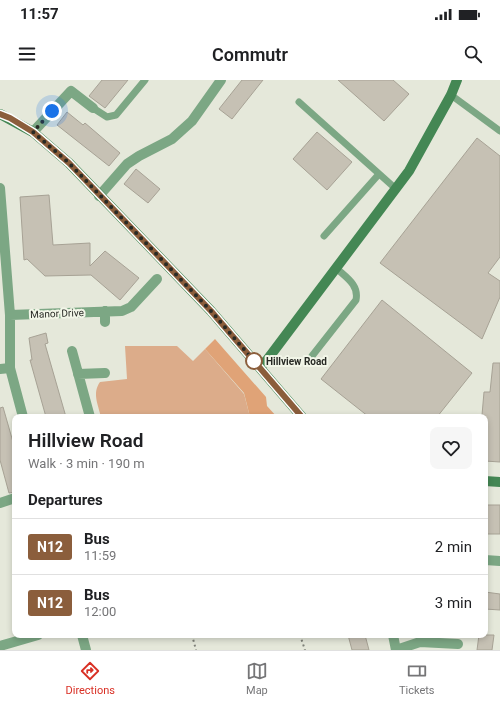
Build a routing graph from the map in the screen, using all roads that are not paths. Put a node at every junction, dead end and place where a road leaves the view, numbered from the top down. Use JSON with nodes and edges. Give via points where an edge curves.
{"nodes":[{"id":1,"x":145,"y":80,"type":"edge"},
{"id":2,"x":221,"y":80,"type":"edge"},
{"id":3,"x":457,"y":80,"type":"edge"},
{"id":4,"x":451,"y":95,"type":"junction"},
{"id":5,"x":299,"y":102,"type":"dead end"},
{"id":6,"x":93,"y":108,"type":"joint"},
{"id":7,"x":0,"y":114,"type":"edge"},
{"id":8,"x":500,"y":131,"type":"edge"},
{"id":9,"x":33,"y":132,"type":"junction"},
{"id":10,"x":379,"y":174,"type":"junction"},
{"id":11,"x":0,"y":188,"type":"edge"},
{"id":12,"x":396,"y":189,"type":"junction"},
{"id":13,"x":100,"y":196,"type":"junction"},
{"id":14,"x":324,"y":236,"type":"dead end"},
{"id":15,"x":336,"y":268,"type":"junction"},
{"id":16,"x":158,"y":279,"type":"dead end"},
{"id":17,"x":105,"y":311,"type":"junction"},
{"id":18,"x":10,"y":314,"type":"junction"},
{"id":19,"x":105,"y":322,"type":"dead end"},
{"id":20,"x":72,"y":351,"type":"dead end"},
{"id":21,"x":312,"y":356,"type":"dead end"},
{"id":22,"x":5,"y":368,"type":"edge"},
{"id":23,"x":260,"y":368,"type":"junction"},
{"id":24,"x":105,"y":373,"type":"dead end"},
{"id":25,"x":78,"y":374,"type":"junction"},
{"id":26,"x":22,"y":414,"type":"edge"},
{"id":27,"x":89,"y":414,"type":"edge"},
{"id":28,"x":299,"y":414,"type":"edge"},
{"id":29,"x":488,"y":481,"type":"edge"},
{"id":30,"x":500,"y":482,"type":"edge"},
{"id":31,"x":12,"y":499,"type":"edge"},
{"id":32,"x":0,"y":503,"type":"edge"},
{"id":33,"x":488,"y":560,"type":"edge"},
{"id":34,"x":500,"y":561,"type":"edge"},
{"id":35,"x":28,"y":638,"type":"edge"},
{"id":36,"x":83,"y":638,"type":"edge"},
{"id":37,"x":394,"y":638,"type":"edge"},
{"id":38,"x":458,"y":644,"type":"dead end"},
{"id":39,"x":0,"y":646,"type":"edge"},
{"id":40,"x":86,"y":650,"type":"edge"},
{"id":41,"x":396,"y":650,"type":"edge"}],
"edges":[{"from":1,"to":6,"type":"lane","via":[[116,115],[107,117]]},
{"from":2,"to":13,"type":"street","via":[[192,121],[172,139],[127,164]]},
{"from":3,"to":4,"type":"main road"},
{"from":4,"to":8,"type":"lane"},
{"from":4,"to":12,"type":"main road","via":[[409,171]]},
{"from":5,"to":10,"type":"lane"},
{"from":6,"to":9,"type":"street","via":[[71,91]]},
{"from":7,"to":9,"type":"main road"},
{"from":9,"to":13,"type":"main road","via":[[69,163]]},
{"from":10,"to":12,"type":"lane"},
{"from":10,"to":14,"type":"lane"},
{"from":11,"to":18,"type":"street"},
{"from":12,"to":15,"type":"main road"},
{"from":13,"to":23,"type":"main road","via":[[211,311]]},
{"from":15,"to":21,"type":"lane","via":[[355,286],[356,300]]},
{"from":15,"to":23,"type":"main road"},
{"from":16,"to":17,"type":"street","name":"Manor Drive","via":[[131,307],[122,311]]},
{"from":17,"to":18,"type":"street","name":"Manor Drive"},
{"from":17,"to":19,"type":"street"},
{"from":18,"to":22,"type":"street"},
{"from":20,"to":25,"type":"street"},
{"from":22,"to":26,"type":"street"},
{"from":23,"to":28,"type":"main road"},
{"from":24,"to":25,"type":"street"},
{"from":25,"to":27,"type":"street"},
{"from":29,"to":30,"type":"main road"},
{"from":31,"to":32,"type":"street"},
{"from":33,"to":34,"type":"street"},
{"from":35,"to":39,"type":"street"},
{"from":36,"to":40,"type":"street"},
{"from":37,"to":41,"type":"street"},
{"from":38,"to":41,"type":"street","via":[[420,642]]}]}
